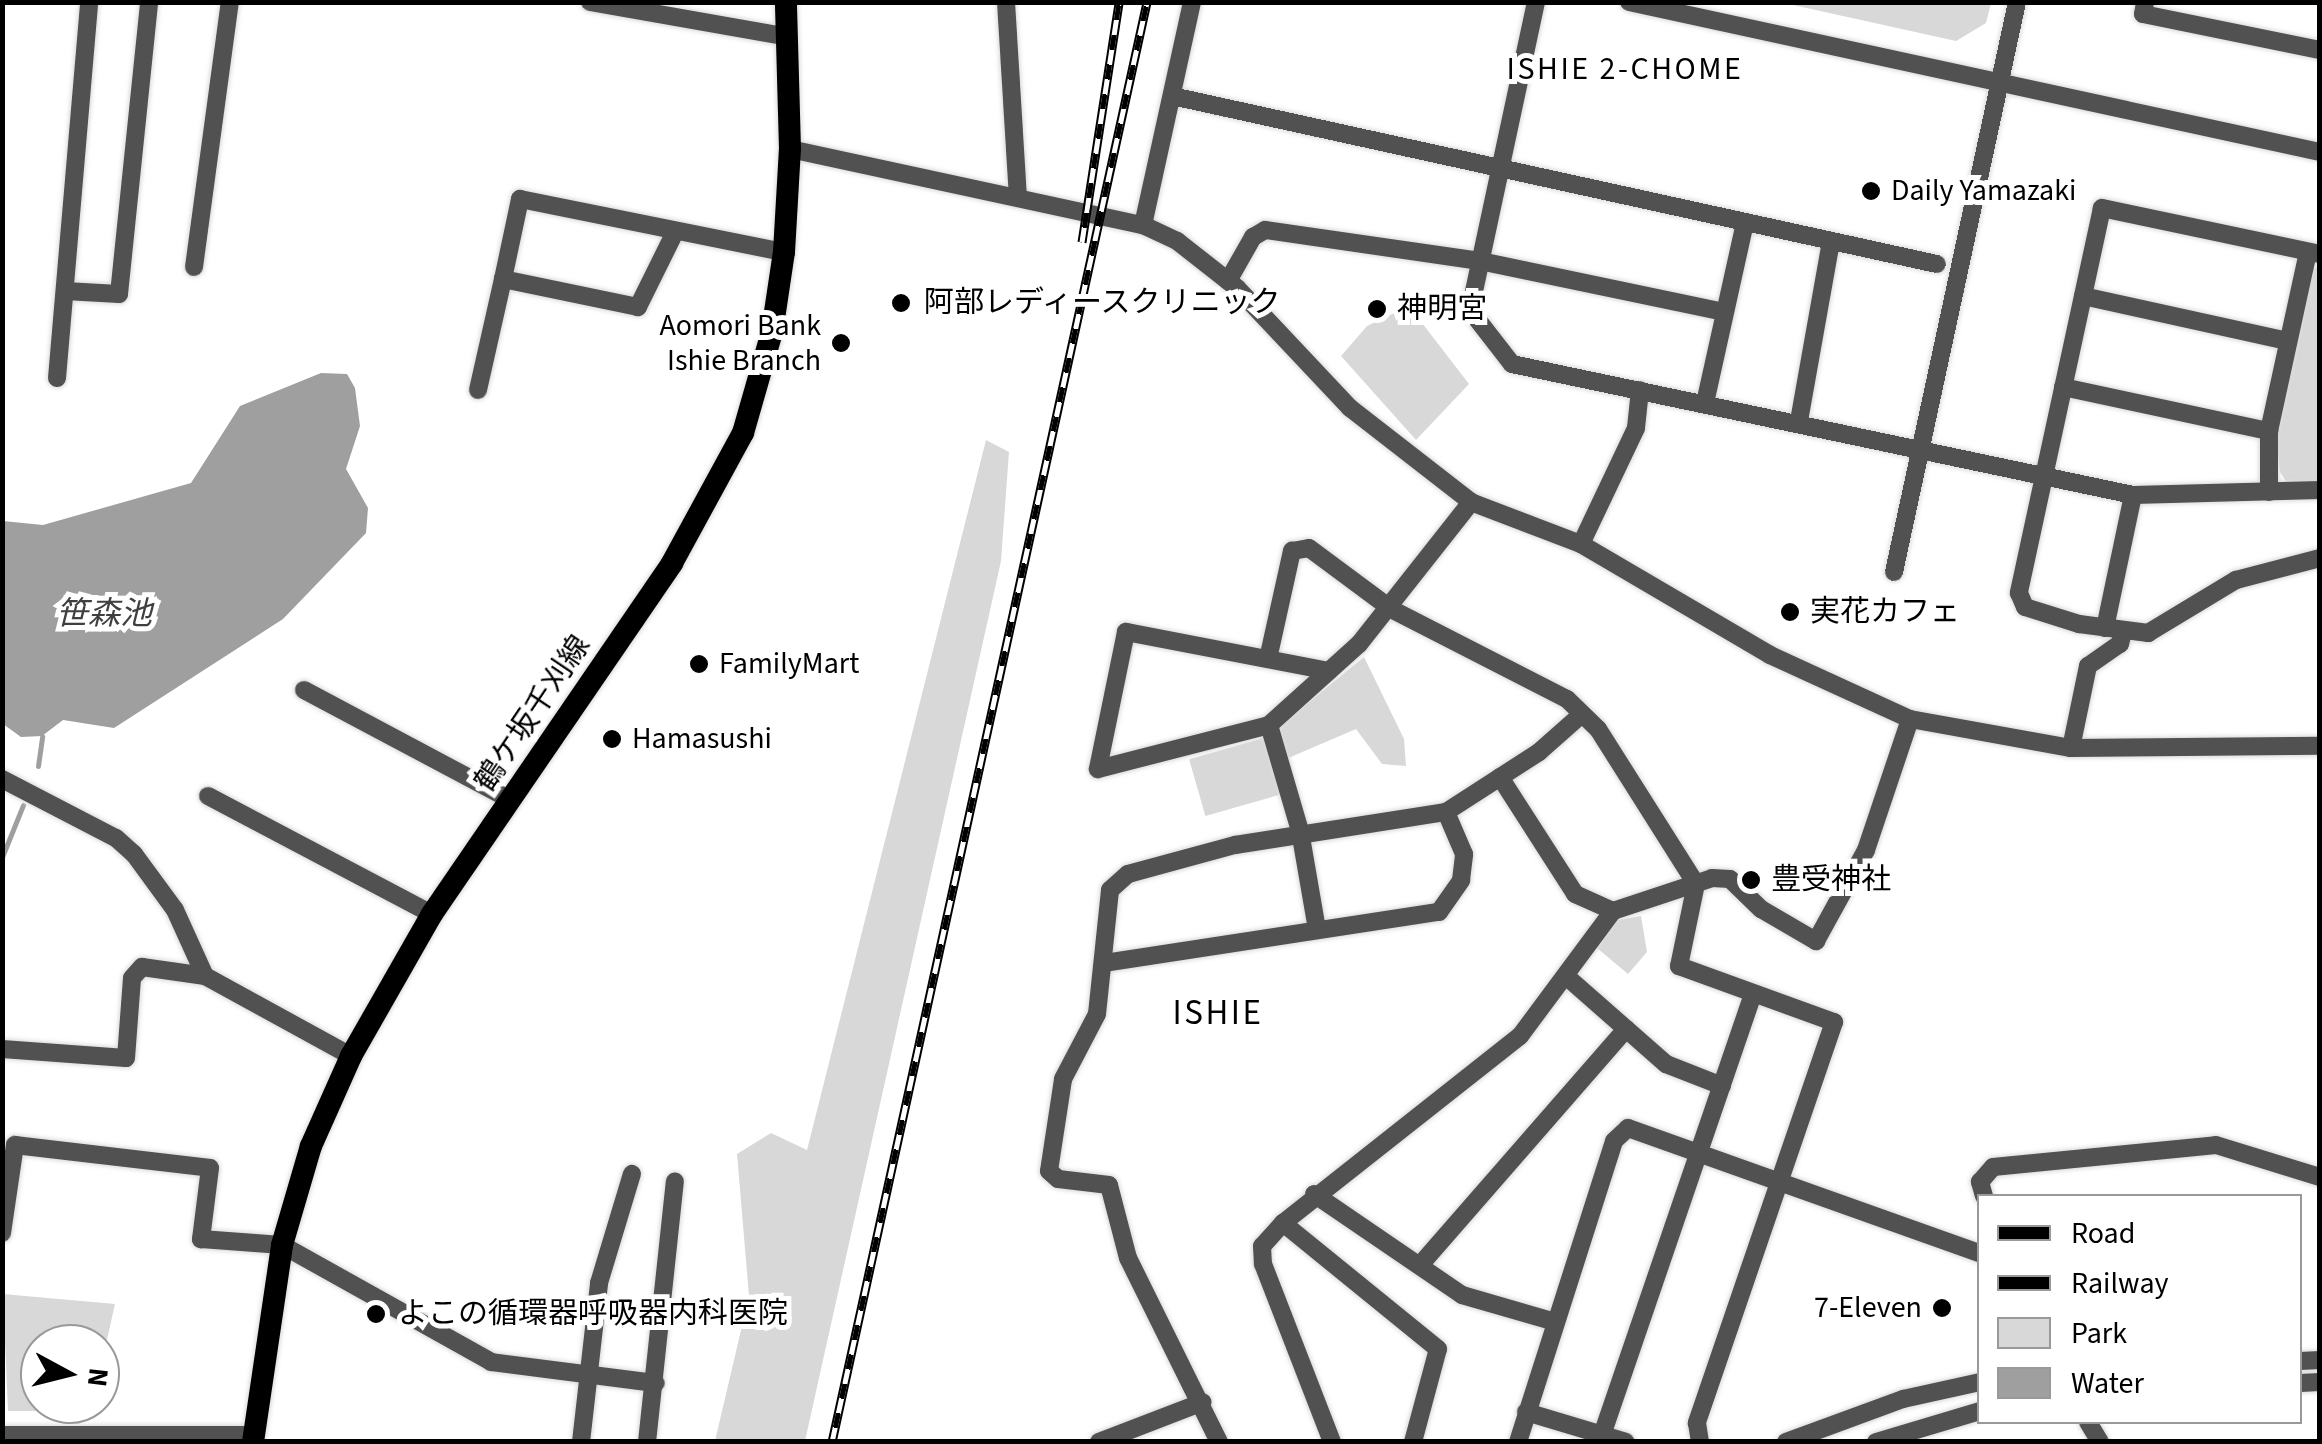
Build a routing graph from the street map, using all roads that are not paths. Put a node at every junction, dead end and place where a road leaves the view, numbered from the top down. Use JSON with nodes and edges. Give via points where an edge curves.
{"nodes":[{"id":1,"x":89,"y":2,"type":"edge"},
{"id":2,"x":149,"y":2,"type":"edge"},
{"id":3,"x":230,"y":2,"type":"edge"},
{"id":4,"x":590,"y":2,"type":"edge"},
{"id":5,"x":786,"y":2,"type":"edge"},
{"id":6,"x":1006,"y":2,"type":"edge"},
{"id":7,"x":1192,"y":2,"type":"edge"},
{"id":8,"x":1536,"y":2,"type":"edge"},
{"id":9,"x":1628,"y":2,"type":"edge"},
{"id":10,"x":2017,"y":2,"type":"edge"},
{"id":11,"x":2145,"y":2,"type":"edge"},
{"id":12,"x":788,"y":37,"type":"junction"},
{"id":13,"x":2320,"y":50,"type":"edge"},
{"id":14,"x":1999,"y":83,"type":"junction"},
{"id":15,"x":1172,"y":96,"type":"junction"},
{"id":16,"x":790,"y":149,"type":"junction"},
{"id":17,"x":2320,"y":152,"type":"edge"},
{"id":18,"x":1499,"y":170,"type":"junction"},
{"id":19,"x":1018,"y":197,"type":"junction"},
{"id":20,"x":1745,"y":224,"type":"junction"},
{"id":21,"x":1143,"y":225,"type":"junction"},
{"id":22,"x":675,"y":232,"type":"junction"},
{"id":23,"x":1831,"y":242,"type":"junction"},
{"id":24,"x":784,"y":252,"type":"junction"},
{"id":25,"x":2314,"y":253,"type":"edge"},
{"id":26,"x":1480,"y":261,"type":"junction"},
{"id":27,"x":1938,"y":264,"type":"dead end"},
{"id":28,"x":194,"y":267,"type":"dead end"},
{"id":29,"x":503,"y":279,"type":"junction"},
{"id":30,"x":1228,"y":281,"type":"junction"},
{"id":31,"x":65,"y":291,"type":"junction"},
{"id":32,"x":2083,"y":296,"type":"junction"},
{"id":33,"x":1724,"y":312,"type":"junction"},
{"id":34,"x":2288,"y":341,"type":"junction"},
{"id":35,"x":57,"y":378,"type":"dead end"},
{"id":36,"x":2063,"y":387,"type":"junction"},
{"id":37,"x":478,"y":390,"type":"dead end"},
{"id":38,"x":1640,"y":390,"type":"junction"},
{"id":39,"x":1705,"y":402,"type":"junction"},
{"id":40,"x":1798,"y":421,"type":"junction"},
{"id":41,"x":2269,"y":431,"type":"junction"},
{"id":42,"x":1920,"y":449,"type":"junction"},
{"id":43,"x":2042,"y":476,"type":"junction"},
{"id":44,"x":2320,"y":490,"type":"edge"},
{"id":45,"x":2269,"y":492,"type":"junction"},
{"id":46,"x":2133,"y":495,"type":"junction"},
{"id":47,"x":1471,"y":502,"type":"junction"},
{"id":48,"x":1581,"y":544,"type":"junction"},
{"id":49,"x":2320,"y":558,"type":"edge"},
{"id":50,"x":1894,"y":572,"type":"dead end"},
{"id":51,"x":1391,"y":608,"type":"junction"},
{"id":52,"x":2114,"y":630,"type":"junction"},
{"id":53,"x":1268,"y":659,"type":"junction"},
{"id":54,"x":1329,"y":671,"type":"junction"},
{"id":55,"x":304,"y":690,"type":"dead end"},
{"id":56,"x":1582,"y":714,"type":"junction"},
{"id":57,"x":1910,"y":718,"type":"junction"},
{"id":58,"x":1269,"y":724,"type":"junction"},
{"id":59,"x":2320,"y":746,"type":"edge"},
{"id":60,"x":2072,"y":748,"type":"junction"},
{"id":61,"x":1500,"y":777,"type":"junction"},
{"id":62,"x":2,"y":779,"type":"edge"},
{"id":63,"x":208,"y":796,"type":"dead end"},
{"id":64,"x":510,"y":800,"type":"junction"},
{"id":65,"x":1446,"y":812,"type":"junction"},
{"id":66,"x":1300,"y":831,"type":"junction"},
{"id":67,"x":1696,"y":884,"type":"junction"},
{"id":68,"x":1614,"y":911,"type":"junction"},
{"id":69,"x":432,"y":914,"type":"junction"},
{"id":70,"x":1318,"y":929,"type":"junction"},
{"id":71,"x":1104,"y":963,"type":"junction"},
{"id":72,"x":204,"y":976,"type":"junction"},
{"id":73,"x":1567,"y":976,"type":"junction"},
{"id":74,"x":1752,"y":998,"type":"junction"},
{"id":75,"x":1626,"y":1029,"type":"junction"},
{"id":76,"x":2,"y":1049,"type":"edge"},
{"id":77,"x":352,"y":1056,"type":"junction"},
{"id":78,"x":1722,"y":1086,"type":"junction"},
{"id":79,"x":1698,"y":1153,"type":"junction"},
{"id":80,"x":632,"y":1174,"type":"dead end"},
{"id":81,"x":2320,"y":1177,"type":"edge"},
{"id":82,"x":675,"y":1182,"type":"dead end"},
{"id":83,"x":1779,"y":1183,"type":"junction"},
{"id":84,"x":1314,"y":1194,"type":"junction"},
{"id":85,"x":1983,"y":1194,"type":"edge"},
{"id":86,"x":1283,"y":1223,"type":"junction"},
{"id":87,"x":2,"y":1233,"type":"edge"},
{"id":88,"x":282,"y":1245,"type":"junction"},
{"id":89,"x":1977,"y":1252,"type":"edge"},
{"id":90,"x":1420,"y":1264,"type":"junction"},
{"id":91,"x":1552,"y":1321,"type":"junction"},
{"id":92,"x":591,"y":1375,"type":"junction"},
{"id":93,"x":656,"y":1383,"type":"junction"},
{"id":94,"x":1977,"y":1383,"type":"edge"},
{"id":95,"x":1203,"y":1402,"type":"junction"},
{"id":96,"x":1526,"y":1412,"type":"junction"},
{"id":97,"x":1977,"y":1412,"type":"edge"},
{"id":98,"x":2,"y":1435,"type":"edge"},
{"id":99,"x":253,"y":1439,"type":"edge"},
{"id":100,"x":1613,"y":1439,"type":"edge"},
{"id":101,"x":1702,"y":1441,"type":"edge"},
{"id":102,"x":581,"y":1442,"type":"edge"},
{"id":103,"x":646,"y":1442,"type":"edge"},
{"id":104,"x":1098,"y":1442,"type":"edge"},
{"id":105,"x":1219,"y":1442,"type":"edge"},
{"id":106,"x":1332,"y":1442,"type":"edge"},
{"id":107,"x":1413,"y":1442,"type":"edge"},
{"id":108,"x":1518,"y":1442,"type":"edge"},
{"id":109,"x":1626,"y":1442,"type":"edge"},
{"id":110,"x":1786,"y":1442,"type":"edge"},
{"id":111,"x":1876,"y":1442,"type":"edge"}],
"edges":[{"from":1,"to":31,"type":"street"},
{"from":2,"to":31,"type":"street","via":[[119,294]]},
{"from":3,"to":28,"type":"street"},
{"from":4,"to":12,"type":"street"},
{"from":5,"to":12,"type":"main road","name":"鶴ケ坂千刈線"},
{"from":6,"to":19,"type":"street"},
{"from":7,"to":15,"type":"street"},
{"from":8,"to":18,"type":"street"},
{"from":9,"to":14,"type":"street"},
{"from":10,"to":14,"type":"street"},
{"from":11,"to":13,"type":"street","via":[[2143,14]]},
{"from":12,"to":16,"type":"main road","name":"鶴ケ坂千刈線"},
{"from":14,"to":17,"type":"street"},
{"from":14,"to":42,"type":"street"},
{"from":15,"to":18,"type":"street"},
{"from":15,"to":21,"type":"street"},
{"from":16,"to":19,"type":"street"},
{"from":16,"to":24,"type":"main road","name":"鶴ケ坂千刈線"},
{"from":18,"to":20,"type":"street"},
{"from":18,"to":26,"type":"street"},
{"from":19,"to":21,"type":"street"},
{"from":20,"to":23,"type":"street"},
{"from":20,"to":33,"type":"street"},
{"from":21,"to":30,"type":"street","via":[[1177,241]]},
{"from":22,"to":24,"type":"street"},
{"from":22,"to":29,"type":"street","via":[[638,307]]},
{"from":22,"to":29,"type":"street","via":[[520,199]]},
{"from":23,"to":27,"type":"street"},
{"from":23,"to":40,"type":"street"},
{"from":24,"to":64,"type":"main road","name":"鶴ケ坂千刈線","via":[[758,383],[715,492]]},
{"from":25,"to":32,"type":"street","via":[[2102,208]]},
{"from":25,"to":34,"type":"street"},
{"from":26,"to":30,"type":"street","via":[[1265,230],[1252,238]]},
{"from":26,"to":33,"type":"street"},
{"from":26,"to":38,"type":"street","via":[[1470,310],[1512,364]]},
{"from":29,"to":37,"type":"street"},
{"from":30,"to":47,"type":"street","via":[[1350,408]]},
{"from":31,"to":35,"type":"street"},
{"from":32,"to":34,"type":"street"},
{"from":32,"to":36,"type":"street"},
{"from":33,"to":39,"type":"street"},
{"from":34,"to":41,"type":"street"},
{"from":36,"to":41,"type":"street"},
{"from":36,"to":43,"type":"street"},
{"from":38,"to":39,"type":"street"},
{"from":38,"to":48,"type":"street","via":[[1636,428]]},
{"from":39,"to":40,"type":"street"},
{"from":40,"to":42,"type":"street"},
{"from":41,"to":45,"type":"street"},
{"from":42,"to":43,"type":"street"},
{"from":42,"to":50,"type":"street"},
{"from":43,"to":46,"type":"street"},
{"from":43,"to":52,"type":"street","via":[[2018,594],[2025,607]]},
{"from":44,"to":45,"type":"street"},
{"from":45,"to":46,"type":"street"},
{"from":46,"to":52,"type":"street"},
{"from":47,"to":48,"type":"street"},
{"from":47,"to":51,"type":"street"},
{"from":48,"to":57,"type":"street","via":[[1770,655]]},
{"from":49,"to":52,"type":"street","via":[[2236,580],[2148,633]]},
{"from":51,"to":53,"type":"street","via":[[1309,548],[1292,551]]},
{"from":51,"to":54,"type":"street"},
{"from":51,"to":56,"type":"street","via":[[1531,679]]},
{"from":52,"to":60,"type":"street","via":[[2120,644],[2088,666]]},
{"from":53,"to":54,"type":"street"},
{"from":53,"to":58,"type":"street","via":[[1126,632],[1098,768]]},
{"from":54,"to":58,"type":"street"},
{"from":55,"to":64,"type":"street"},
{"from":56,"to":61,"type":"street"},
{"from":56,"to":67,"type":"street"},
{"from":57,"to":60,"type":"street"},
{"from":57,"to":67,"type":"street","via":[[1866,850],[1816,940],[1761,909],[1730,879]]},
{"from":58,"to":66,"type":"street"},
{"from":59,"to":60,"type":"street"},
{"from":61,"to":65,"type":"street"},
{"from":61,"to":68,"type":"street","via":[[1575,894]]},
{"from":62,"to":72,"type":"street","via":[[134,854],[176,910]]},
{"from":63,"to":69,"type":"street"},
{"from":64,"to":69,"type":"main road","name":"鶴ケ坂千刈線"},
{"from":65,"to":66,"type":"street"},
{"from":65,"to":70,"type":"street","via":[[1464,854],[1461,880],[1439,912]]},
{"from":66,"to":70,"type":"street"},
{"from":66,"to":71,"type":"street","via":[[1128,874],[1110,890]]},
{"from":67,"to":68,"type":"street"},
{"from":67,"to":74,"type":"street","via":[[1679,966]]},
{"from":68,"to":73,"type":"street"},
{"from":69,"to":77,"type":"main road","name":"鶴ケ坂千刈線"},
{"from":70,"to":71,"type":"street"},
{"from":71,"to":95,"type":"street","via":[[1097,1014],[1063,1079],[1050,1170],[1058,1179],[1109,1185],[1128,1258]]},
{"from":72,"to":76,"type":"street","via":[[142,967],[132,978],[126,1058]]},
{"from":72,"to":77,"type":"street"},
{"from":73,"to":75,"type":"street"},
{"from":73,"to":84,"type":"street","via":[[1520,1036]]},
{"from":74,"to":78,"type":"street"},
{"from":74,"to":83,"type":"street","via":[[1834,1022]]},
{"from":75,"to":78,"type":"street","via":[[1666,1064]]},
{"from":75,"to":90,"type":"street"},
{"from":77,"to":88,"type":"main road","name":"鶴ケ坂千刈線","via":[[312,1146]]},
{"from":78,"to":79,"type":"street"},
{"from":79,"to":83,"type":"street"},
{"from":79,"to":91,"type":"street","via":[[1628,1128],[1614,1141]]},
{"from":79,"to":100,"type":"street"},
{"from":80,"to":92,"type":"street","via":[[599,1283]]},
{"from":81,"to":85,"type":"street","via":[[2216,1144],[1993,1167],[1980,1182]]},
{"from":82,"to":93,"type":"street"},
{"from":83,"to":89,"type":"street"},
{"from":83,"to":101,"type":"street","via":[[1697,1423]]},
{"from":84,"to":86,"type":"street"},
{"from":84,"to":90,"type":"street"},
{"from":86,"to":106,"type":"street","via":[[1262,1246],[1263,1264]]},
{"from":86,"to":107,"type":"street","via":[[1438,1349]]},
{"from":87,"to":88,"type":"street","via":[[15,1146],[210,1168],[201,1238]]},
{"from":88,"to":92,"type":"street","via":[[491,1362]]},
{"from":88,"to":99,"type":"main road","name":"鶴ケ坂千刈線"},
{"from":90,"to":91,"type":"street","via":[[1462,1294]]},
{"from":91,"to":96,"type":"street"},
{"from":92,"to":93,"type":"street"},
{"from":92,"to":102,"type":"street"},
{"from":93,"to":103,"type":"street"},
{"from":94,"to":110,"type":"street","via":[[1903,1399]]},
{"from":95,"to":104,"type":"street"},
{"from":95,"to":105,"type":"street"},
{"from":96,"to":100,"type":"street"},
{"from":96,"to":108,"type":"street"},
{"from":97,"to":111,"type":"street"},
{"from":98,"to":99,"type":"street"},
{"from":100,"to":109,"type":"street"}]}
